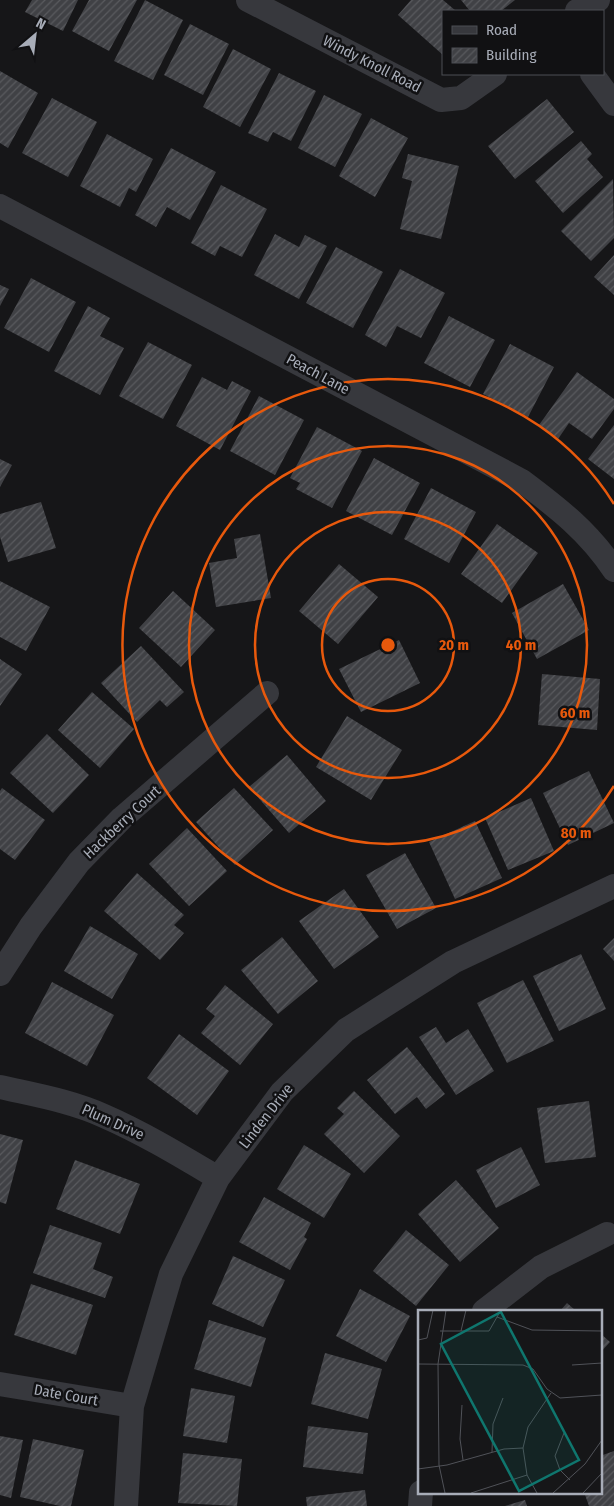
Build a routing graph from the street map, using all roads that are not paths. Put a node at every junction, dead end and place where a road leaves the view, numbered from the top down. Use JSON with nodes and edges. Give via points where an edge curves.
{"nodes":[{"id":1,"x":248,"y":0,"type":"edge"},
{"id":2,"x":598,"y":0,"type":"edge"},
{"id":3,"x":578,"y":10,"type":"edge"},
{"id":4,"x":494,"y":75,"type":"edge"},
{"id":5,"x":593,"y":75,"type":"edge"},
{"id":6,"x":614,"y":104,"type":"edge"},
{"id":7,"x":0,"y":206,"type":"edge"},
{"id":8,"x":614,"y":570,"type":"edge"},
{"id":9,"x":268,"y":693,"type":"dead end"},
{"id":10,"x":614,"y":886,"type":"edge"},
{"id":11,"x":0,"y":974,"type":"edge"},
{"id":12,"x":0,"y":1087,"type":"edge"},
{"id":13,"x":218,"y":1178,"type":"junction"},
{"id":14,"x":607,"y":1234,"type":"dead end"},
{"id":15,"x":485,"y":1310,"type":"edge"},
{"id":16,"x":0,"y":1384,"type":"edge"},
{"id":17,"x":132,"y":1406,"type":"junction"},
{"id":18,"x":126,"y":1506,"type":"edge"}],
"edges":[{"from":1,"to":4,"type":"street","name":"Windy Knoll Road","via":[[442,100],[461,98]]},
{"from":2,"to":3,"type":"street"},
{"from":5,"to":6,"type":"street"},
{"from":7,"to":8,"type":"street","name":"Peach Lane","via":[[522,481],[566,514]]},
{"from":9,"to":11,"type":"street","name":"Hackberry Court","via":[[122,818],[79,862]]},
{"from":10,"to":13,"type":"street","name":"Linden Drive","via":[[453,962],[346,1030],[282,1092]]},
{"from":12,"to":13,"type":"street","name":"Plum Drive","via":[[61,1100],[103,1115],[163,1145]]},
{"from":13,"to":17,"type":"street","name":"Linden Drive","via":[[171,1274]]},
{"from":14,"to":15,"type":"street","via":[[541,1267]]},
{"from":16,"to":17,"type":"street","name":"Date Court"},
{"from":17,"to":18,"type":"street","name":"Linden Drive"}]}
